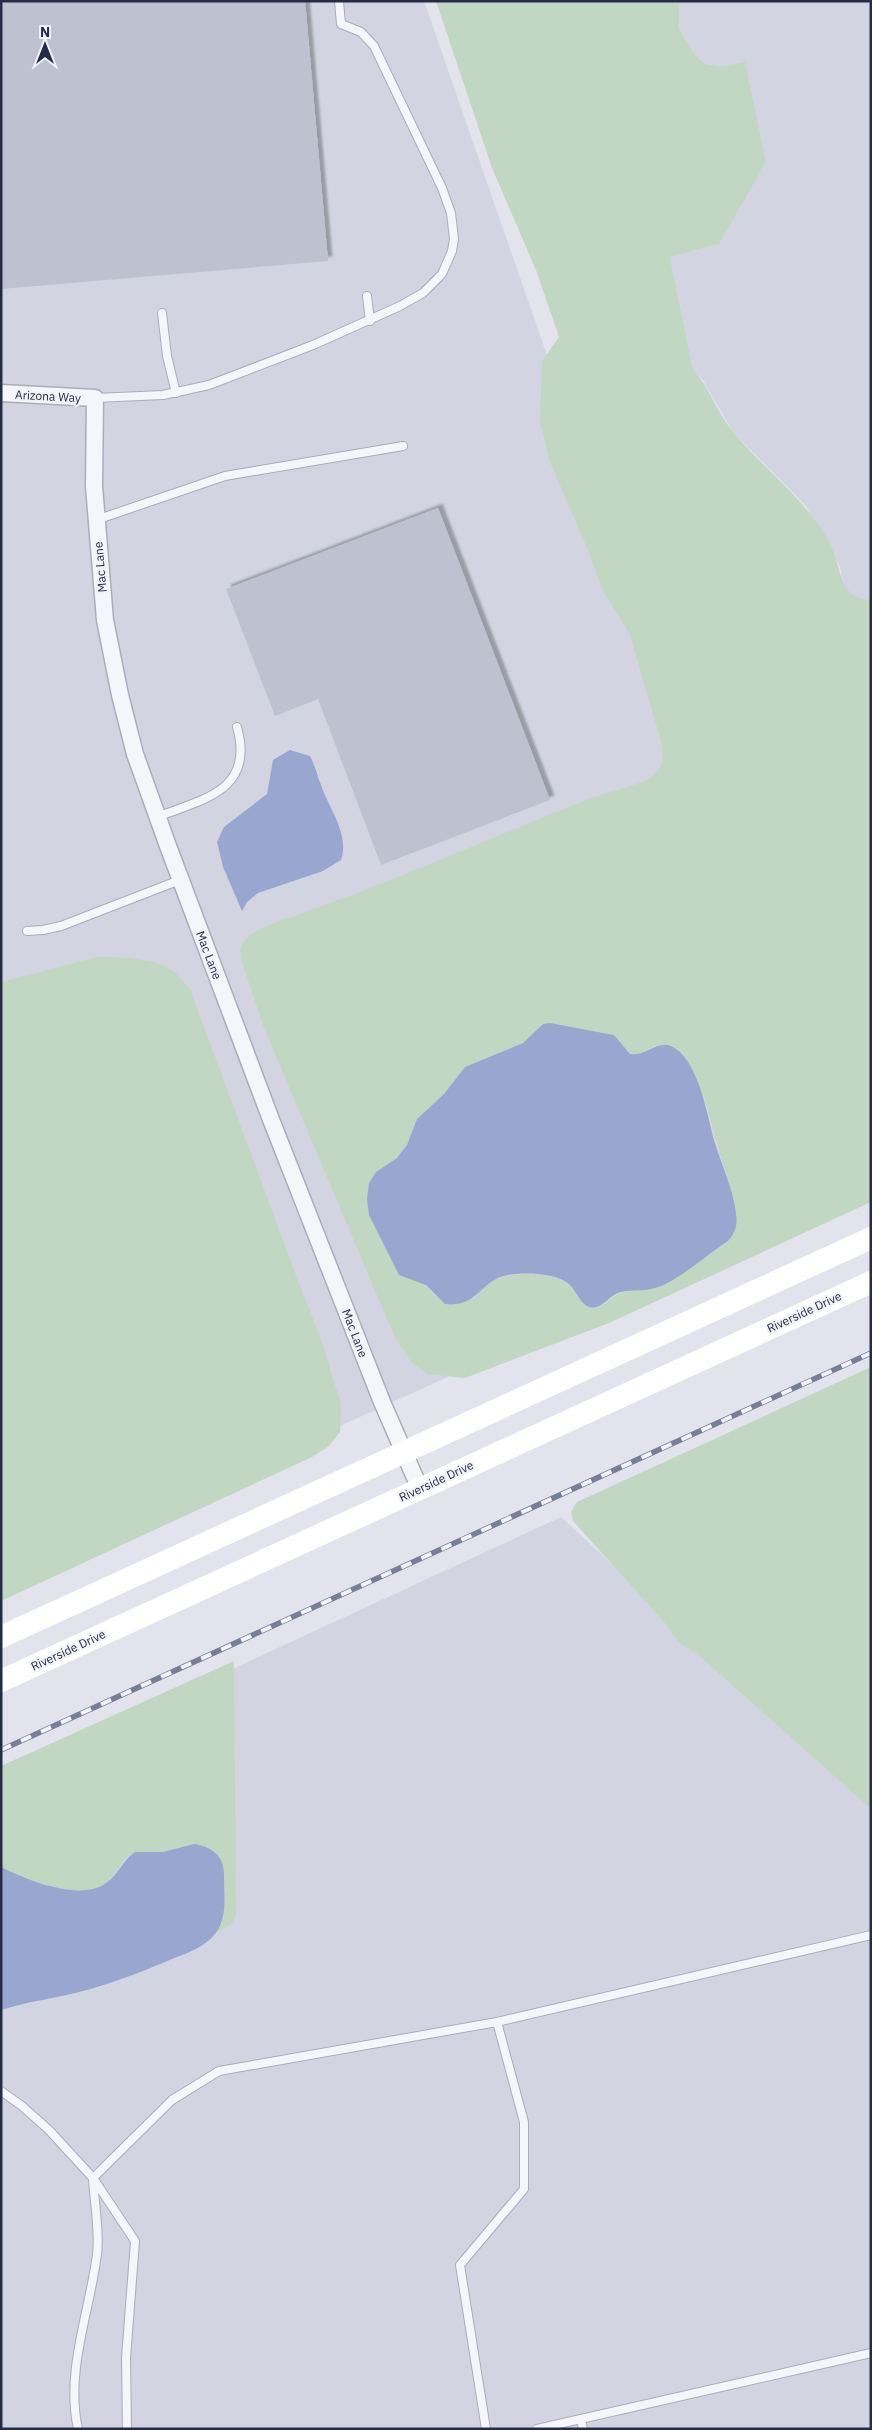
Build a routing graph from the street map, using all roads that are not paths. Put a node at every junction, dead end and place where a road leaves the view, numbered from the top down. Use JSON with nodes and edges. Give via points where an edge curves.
{"nodes":[{"id":1,"x":339,"y":1,"type":"edge"},
{"id":2,"x":367,"y":296,"type":"dead end"},
{"id":3,"x":162,"y":313,"type":"dead end"},
{"id":4,"x":370,"y":320,"type":"junction"},
{"id":5,"x":1,"y":393,"type":"edge"},
{"id":6,"x":176,"y":393,"type":"junction"},
{"id":7,"x":95,"y":398,"type":"junction"},
{"id":8,"x":403,"y":446,"type":"dead end"},
{"id":9,"x":96,"y":520,"type":"junction"},
{"id":10,"x":237,"y":727,"type":"dead end"},
{"id":11,"x":157,"y":817,"type":"junction"},
{"id":12,"x":180,"y":880,"type":"junction"},
{"id":13,"x":28,"y":930,"type":"dead end"},
{"id":14,"x":871,"y":1238,"type":"edge"},
{"id":15,"x":871,"y":1282,"type":"edge"},
{"id":16,"x":403,"y":1452,"type":"junction"},
{"id":17,"x":420,"y":1489,"type":"junction"},
{"id":18,"x":1,"y":1637,"type":"edge"},
{"id":19,"x":1,"y":1681,"type":"edge"},
{"id":20,"x":871,"y":1935,"type":"edge"},
{"id":21,"x":497,"y":2022,"type":"junction"},
{"id":22,"x":1,"y":2091,"type":"edge"},
{"id":23,"x":93,"y":2178,"type":"junction"},
{"id":24,"x":871,"y":2353,"type":"edge"},
{"id":25,"x":581,"y":2419,"type":"junction"},
{"id":26,"x":78,"y":2429,"type":"edge"},
{"id":27,"x":127,"y":2429,"type":"edge"},
{"id":28,"x":486,"y":2429,"type":"edge"},
{"id":29,"x":537,"y":2429,"type":"edge"},
{"id":30,"x":583,"y":2429,"type":"edge"}],
"edges":[{"from":1,"to":4,"type":"lane","via":[[341,24],[361,32],[374,46],[425,147],[448,201],[453,226],[452,251],[434,284],[412,300]]},
{"from":2,"to":4,"type":"lane"},
{"from":3,"to":6,"type":"lane"},
{"from":4,"to":6,"type":"lane","via":[[208,385]]},
{"from":5,"to":7,"type":"street","name":"Arizona Way"},
{"from":6,"to":7,"type":"lane"},
{"from":7,"to":9,"type":"street","name":"Mac Lane"},
{"from":8,"to":9,"type":"lane","via":[[225,476]]},
{"from":9,"to":11,"type":"street","name":"Mac Lane","via":[[112,660],[136,754]]},
{"from":10,"to":11,"type":"lane","via":[[241,760],[227,785],[206,799]]},
{"from":11,"to":12,"type":"street","name":"Mac Lane"},
{"from":12,"to":13,"type":"lane","via":[[61,926]]},
{"from":12,"to":16,"type":"street","name":"Mac Lane"},
{"from":14,"to":16,"type":"main road"},
{"from":15,"to":17,"type":"main road","name":"Riverside Drive"},
{"from":16,"to":17,"type":"street","name":"Mac Lane"},
{"from":16,"to":18,"type":"main road"},
{"from":17,"to":19,"type":"main road","name":"Riverside Drive"},
{"from":20,"to":21,"type":"lane"},
{"from":21,"to":23,"type":"lane","via":[[218,2071],[172,2100]]},
{"from":21,"to":28,"type":"lane","via":[[524,2122],[524,2188],[460,2265]]},
{"from":22,"to":23,"type":"lane","via":[[49,2130]]},
{"from":23,"to":26,"type":"lane","via":[[98,2252],[76,2368]]},
{"from":23,"to":27,"type":"lane","via":[[135,2241],[126,2358]]},
{"from":24,"to":25,"type":"lane"},
{"from":25,"to":29,"type":"lane"},
{"from":25,"to":30,"type":"lane"}]}
